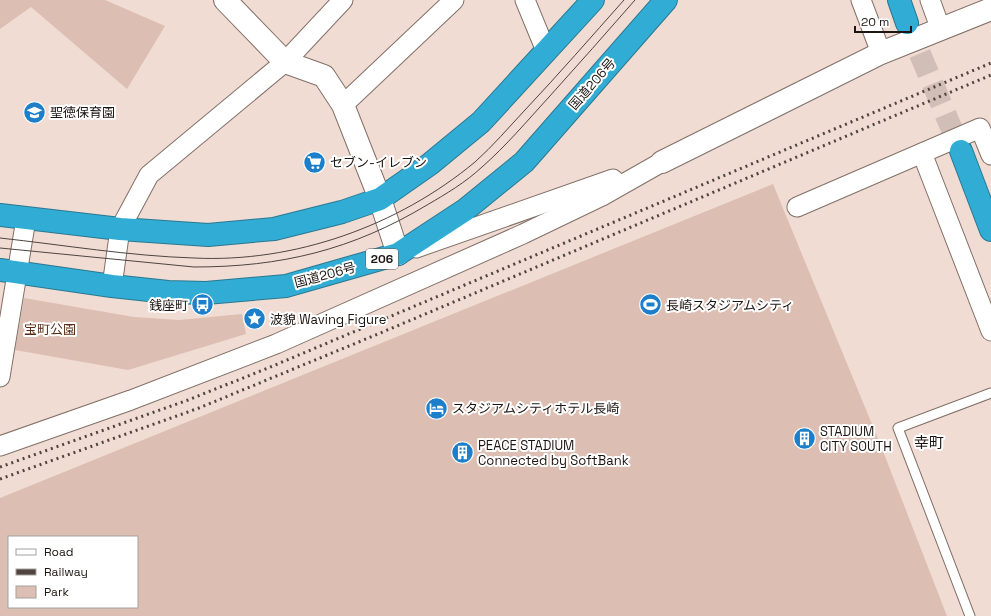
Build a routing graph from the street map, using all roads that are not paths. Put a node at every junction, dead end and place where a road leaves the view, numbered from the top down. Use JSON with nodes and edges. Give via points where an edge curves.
{"nodes":[{"id":1,"x":225,"y":0,"type":"edge"},
{"id":2,"x":343,"y":0,"type":"edge"},
{"id":3,"x":454,"y":0,"type":"edge"},
{"id":4,"x":525,"y":0,"type":"edge"},
{"id":5,"x":593,"y":0,"type":"edge"},
{"id":6,"x":666,"y":0,"type":"edge"},
{"id":7,"x":861,"y":0,"type":"edge"},
{"id":8,"x":899,"y":0,"type":"edge"},
{"id":9,"x":930,"y":0,"type":"edge"},
{"id":10,"x":991,"y":9,"type":"edge"},
{"id":11,"x":907,"y":23,"type":"tunnel mouth"},
{"id":12,"x":941,"y":30,"type":"junction"},
{"id":13,"x":546,"y":51,"type":"junction"},
{"id":14,"x":881,"y":53,"type":"junction"},
{"id":15,"x":285,"y":62,"type":"junction"},
{"id":16,"x":343,"y":105,"type":"junction"},
{"id":17,"x":961,"y":151,"type":"tunnel mouth"},
{"id":18,"x":922,"y":153,"type":"junction"},
{"id":19,"x":991,"y":155,"type":"edge"},
{"id":20,"x":662,"y":162,"type":"junction"},
{"id":21,"x":380,"y":199,"type":"junction"},
{"id":22,"x":797,"y":207,"type":"dead end"},
{"id":23,"x":0,"y":215,"type":"edge"},
{"id":24,"x":26,"y":219,"type":"junction"},
{"id":25,"x":120,"y":229,"type":"junction"},
{"id":26,"x":991,"y":230,"type":"edge"},
{"id":27,"x":398,"y":254,"type":"junction"},
{"id":28,"x":8,"y":271,"type":"edge"},
{"id":29,"x":112,"y":286,"type":"junction"},
{"id":30,"x":991,"y":331,"type":"edge"},
{"id":31,"x":0,"y":377,"type":"edge"},
{"id":32,"x":991,"y":393,"type":"edge"},
{"id":33,"x":0,"y":446,"type":"edge"},
{"id":34,"x":970,"y":616,"type":"edge"}],
"edges":[{"from":1,"to":15,"type":"street"},
{"from":2,"to":15,"type":"street"},
{"from":3,"to":16,"type":"street"},
{"from":4,"to":13,"type":"street"},
{"from":5,"to":13,"type":"highway"},
{"from":6,"to":27,"type":"highway","name":"国道206号","number":"206","via":[[524,162],[465,210]]},
{"from":7,"to":14,"type":"street"},
{"from":8,"to":11,"type":"highway"},
{"from":9,"to":12,"type":"street"},
{"from":10,"to":12,"type":"street"},
{"from":12,"to":14,"type":"street"},
{"from":13,"to":21,"type":"highway","via":[[481,122],[430,164]]},
{"from":14,"to":20,"type":"street"},
{"from":15,"to":16,"type":"street","via":[[324,76]]},
{"from":15,"to":25,"type":"street","via":[[149,175]]},
{"from":16,"to":21,"type":"street"},
{"from":17,"to":26,"type":"highway"},
{"from":18,"to":19,"type":"street","via":[[980,128]]},
{"from":18,"to":22,"type":"street"},
{"from":18,"to":30,"type":"street"},
{"from":20,"to":27,"type":"street"},
{"from":20,"to":33,"type":"street","via":[[602,196],[523,234],[283,340],[131,400]]},
{"from":21,"to":25,"type":"highway","via":[[342,212],[274,229],[208,235]]},
{"from":21,"to":27,"type":"street"},
{"from":23,"to":24,"type":"highway"},
{"from":24,"to":25,"type":"highway"},
{"from":24,"to":28,"type":"street"},
{"from":25,"to":29,"type":"street"},
{"from":27,"to":29,"type":"highway","name":"国道206号","number":"206","via":[[286,286],[206,293]]},
{"from":28,"to":29,"type":"highway","name":"国道206号","number":"206"},
{"from":28,"to":31,"type":"street"},
{"from":32,"to":34,"type":"lane","via":[[898,428]]}]}
